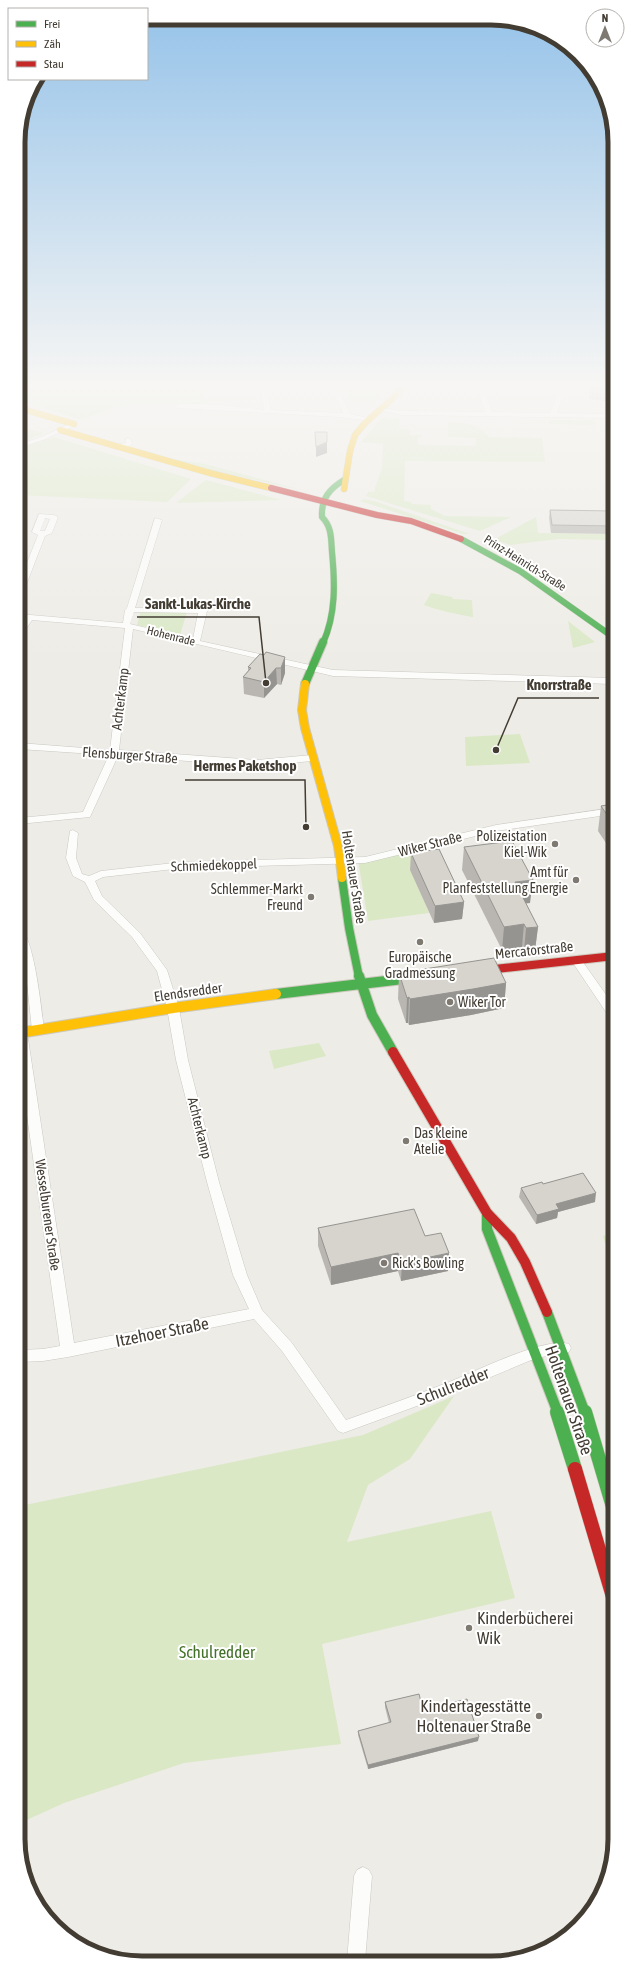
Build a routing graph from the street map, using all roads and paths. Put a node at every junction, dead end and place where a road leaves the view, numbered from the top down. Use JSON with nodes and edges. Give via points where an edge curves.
{"nodes":[{"id":1,"x":235,"y":478,"type":"edge"},
{"id":2,"x":261,"y":478,"type":"edge"},
{"id":3,"x":344,"y":480,"type":"joint"},
{"id":4,"x":324,"y":498,"type":"junction"},
{"id":5,"x":337,"y":502,"type":"junction"},
{"id":6,"x":332,"y":517,"type":"junction"},
{"id":7,"x":158,"y":520,"type":"dead end"},
{"id":8,"x":42,"y":534,"type":"dead end"},
{"id":9,"x":25,"y":578,"type":"edge"},
{"id":10,"x":130,"y":610,"type":"junction"},
{"id":11,"x":25,"y":617,"type":"edge"},
{"id":12,"x":30,"y":617,"type":"junction"},
{"id":13,"x":25,"y":625,"type":"edge"},
{"id":14,"x":127,"y":625,"type":"junction"},
{"id":15,"x":608,"y":633,"type":"edge"},
{"id":16,"x":196,"y":642,"type":"junction"},
{"id":17,"x":310,"y":669,"type":"junction"},
{"id":18,"x":608,"y":681,"type":"edge"},
{"id":19,"x":25,"y":747,"type":"edge"},
{"id":20,"x":114,"y":754,"type":"junction"},
{"id":21,"x":312,"y":758,"type":"junction"},
{"id":22,"x":608,"y":812,"type":"edge"},
{"id":23,"x":25,"y":820,"type":"edge"},
{"id":24,"x":72,"y":833,"type":"dead end"},
{"id":25,"x":341,"y":861,"type":"junction"},
{"id":26,"x":90,"y":880,"type":"junction"},
{"id":27,"x":25,"y":949,"type":"edge"},
{"id":28,"x":608,"y":957,"type":"edge"},
{"id":29,"x":576,"y":960,"type":"junction"},
{"id":30,"x":470,"y":972,"type":"edge"},
{"id":31,"x":427,"y":976,"type":"edge"},
{"id":32,"x":362,"y":983,"type":"junction"},
{"id":33,"x":608,"y":1006,"type":"edge"},
{"id":34,"x":173,"y":1008,"type":"junction"},
{"id":35,"x":38,"y":1030,"type":"junction"},
{"id":36,"x":25,"y":1031,"type":"edge"},
{"id":37,"x":25,"y":1065,"type":"edge"},
{"id":38,"x":487,"y":1213,"type":"junction"},
{"id":39,"x":256,"y":1313,"type":"junction"},
{"id":40,"x":564,"y":1348,"type":"junction"},
{"id":41,"x":68,"y":1351,"type":"junction"},
{"id":42,"x":535,"y":1353,"type":"junction"},
{"id":43,"x":25,"y":1356,"type":"edge"},
{"id":44,"x":343,"y":1427,"type":"joint"},
{"id":45,"x":608,"y":1488,"type":"edge"},
{"id":46,"x":608,"y":1580,"type":"edge"},
{"id":47,"x":363,"y":1876,"type":"dead end"},
{"id":48,"x":356,"y":1956,"type":"edge"}],
"edges":[{"from":1,"to":4,"type":"main road","name":"Prinz-Heinrich-Straße"},
{"from":2,"to":4,"type":"main road","name":"Prinz-Heinrich-Straße"},
{"from":3,"to":4,"type":"main road","via":[[336,483]]},
{"from":3,"to":5,"type":"main road","name":"Holtenauer Straße","via":[[346,484]]},
{"from":4,"to":5,"type":"main road","name":"Prinz-Heinrich-Straße"},
{"from":4,"to":6,"type":"main road","name":"Holtenauer Straße","via":[[322,517]]},
{"from":5,"to":6,"type":"main road","name":"Holtenauer Straße"},
{"from":5,"to":15,"type":"main road","name":"Prinz-Heinrich-Straße","via":[[383,511],[392,517],[450,535],[488,551]]},
{"from":6,"to":17,"type":"main road","name":"Holtenauer Straße","via":[[334,612],[327,634]]},
{"from":7,"to":10,"type":"street","name":"Achterkamp"},
{"from":8,"to":9,"type":"street"},
{"from":10,"to":14,"type":"street","name":"Achterkamp"},
{"from":10,"to":16,"type":"street","via":[[203,611]]},
{"from":11,"to":12,"type":"street","name":"Hohenrade"},
{"from":12,"to":13,"type":"street"},
{"from":12,"to":14,"type":"street","name":"Hohenrade"},
{"from":14,"to":16,"type":"street","name":"Hohenrade"},
{"from":14,"to":20,"type":"street","name":"Achterkamp"},
{"from":16,"to":17,"type":"street","name":"Hohenrade"},
{"from":17,"to":18,"type":"street","name":"Hohenrade","via":[[333,673]]},
{"from":17,"to":21,"type":"main road","name":"Holtenauer Straße","via":[[302,704]]},
{"from":19,"to":20,"type":"street","name":"Flensburger Straße"},
{"from":20,"to":21,"type":"street","name":"Flensburger Straße","via":[[257,763]]},
{"from":20,"to":23,"type":"street","name":"Achterkamp","via":[[87,815]]},
{"from":21,"to":25,"type":"main road","name":"Holtenauer Straße"},
{"from":22,"to":25,"type":"street","name":"Wiker Straße","via":[[496,828],[365,860]]},
{"from":24,"to":26,"type":"street","name":"Achterkamp","via":[[71,858],[78,876]]},
{"from":25,"to":26,"type":"street","name":"Schmiedekoppel","via":[[183,865],[101,874]]},
{"from":25,"to":32,"type":"main road","name":"Holtenauer Straße","via":[[349,936]]},
{"from":26,"to":34,"type":"street","name":"Achterkamp","via":[[98,898],[136,935],[162,970]]},
{"from":27,"to":35,"type":"street","via":[[30,964]]},
{"from":28,"to":29,"type":"main road","name":"Mercatorstraße"},
{"from":29,"to":30,"type":"main road","name":"Mercatorstraße"},
{"from":29,"to":33,"type":"street"},
{"from":31,"to":32,"type":"main road"},
{"from":32,"to":34,"type":"main road","name":"Elendsredder"},
{"from":32,"to":38,"type":"main road","name":"Holtenauer Straße","via":[[370,1010],[385,1040]]},
{"from":34,"to":35,"type":"main road","name":"Elendsredder"},
{"from":34,"to":39,"type":"street","name":"Achterkamp","via":[[182,1060],[213,1182],[240,1275]]},
{"from":35,"to":36,"type":"main road","name":"Elendsredder"},
{"from":37,"to":41,"type":"street","name":"Wesselburener Straße"},
{"from":38,"to":40,"type":"main road","name":"Holtenauer Straße","via":[[502,1226],[517,1245]]},
{"from":38,"to":42,"type":"main road","name":"Holtenauer Straße","via":[[494,1250]]},
{"from":39,"to":41,"type":"street","name":"Itzehoer Straße"},
{"from":39,"to":44,"type":"street","name":"Achterkamp","via":[[287,1347]]},
{"from":40,"to":42,"type":"street","name":"Schulredder"},
{"from":40,"to":45,"type":"main road","name":"Holtenauer Straße"},
{"from":41,"to":43,"type":"street","name":"Itzehoer Straße"},
{"from":42,"to":44,"type":"street","name":"Schulredder","via":[[450,1388]]},
{"from":42,"to":46,"type":"main road","name":"Holtenauer Straße","via":[[562,1425]]},
{"from":47,"to":48,"type":"street"}]}
